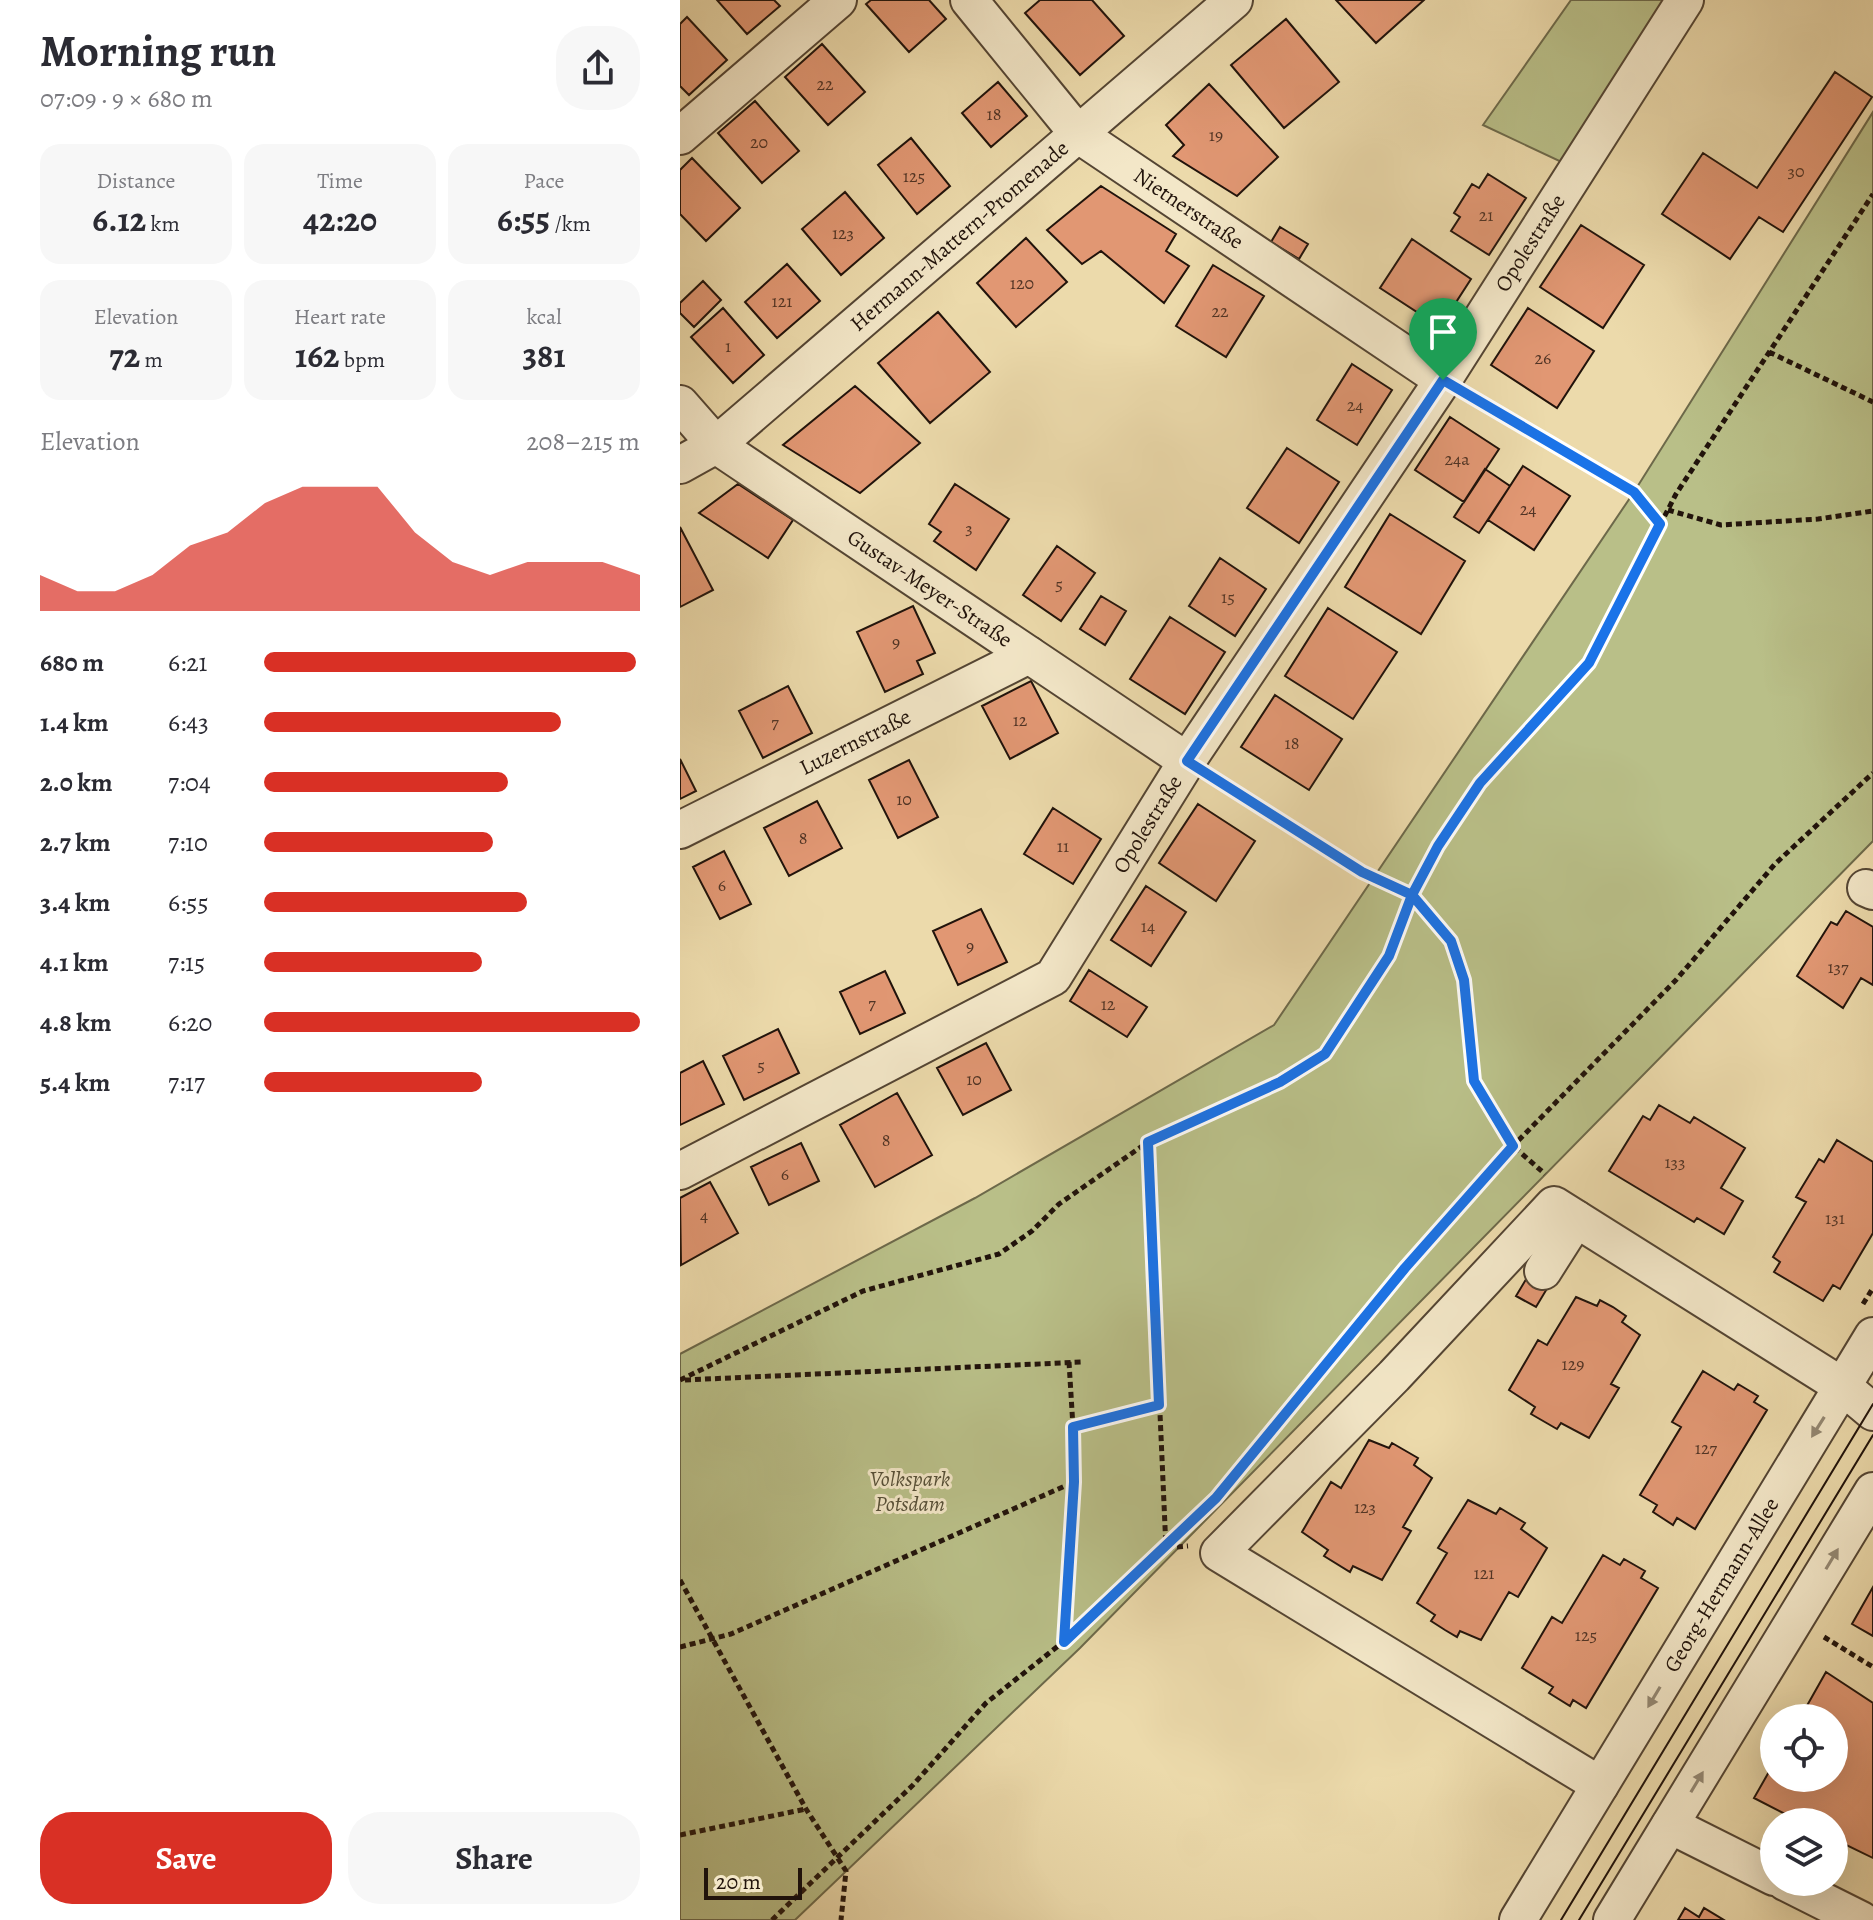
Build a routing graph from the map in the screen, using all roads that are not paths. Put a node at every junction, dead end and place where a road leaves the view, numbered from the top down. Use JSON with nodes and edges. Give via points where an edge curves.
{"nodes":[{"id":1,"x":838,"y":0,"type":"edge"},
{"id":2,"x":969,"y":0,"type":"edge"},
{"id":3,"x":1234,"y":0,"type":"edge"},
{"id":4,"x":1685,"y":0,"type":"edge"},
{"id":5,"x":1079,"y":135,"type":"junction"},
{"id":6,"x":680,"y":136,"type":"edge"},
{"id":7,"x":1443,"y":380,"type":"junction"},
{"id":8,"x":680,"y":404,"type":"edge"},
{"id":9,"x":716,"y":445,"type":"junction"},
{"id":10,"x":680,"y":465,"type":"edge"},
{"id":11,"x":1029,"y":655,"type":"junction"},
{"id":12,"x":1187,"y":761,"type":"junction"},
{"id":13,"x":680,"y":830,"type":"edge"},
{"id":14,"x":680,"y":1171,"type":"edge"},
{"id":15,"x":1565,"y":1212,"type":"junction"},
{"id":16,"x":1543,"y":1271,"type":"dead end"},
{"id":17,"x":1873,"y":1336,"type":"edge"},
{"id":18,"x":1842,"y":1386,"type":"junction"},
{"id":19,"x":1873,"y":1412,"type":"edge"},
{"id":20,"x":1873,"y":1491,"type":"edge"},
{"id":21,"x":1600,"y":1785,"type":"junction"},
{"id":22,"x":1670,"y":1825,"type":"junction"},
{"id":23,"x":1760,"y":1870,"type":"edge"},
{"id":24,"x":1813,"y":1896,"type":"edge"},
{"id":25,"x":1526,"y":1917,"type":"edge"},
{"id":26,"x":1612,"y":1920,"type":"edge"},
{"id":27,"x":1861,"y":1920,"type":"edge"}],
"edges":[{"from":1,"to":6,"type":"street"},
{"from":2,"to":5,"type":"street","name":"Nietnerstraße"},
{"from":3,"to":5,"type":"street","name":"Hermann-Mattern-Promenade"},
{"from":4,"to":7,"type":"street","name":"Opolestraße"},
{"from":5,"to":7,"type":"street","name":"Nietnerstraße"},
{"from":5,"to":9,"type":"street","name":"Hermann-Mattern-Promenade"},
{"from":7,"to":12,"type":"street","name":"Opolestraße"},
{"from":8,"to":9,"type":"street","name":"Gustav-Meyer-Straße"},
{"from":9,"to":10,"type":"street","name":"Hermann-Mattern-Promenade"},
{"from":9,"to":11,"type":"street","name":"Gustav-Meyer-Straße"},
{"from":11,"to":12,"type":"street","name":"Gustav-Meyer-Straße"},
{"from":11,"to":13,"type":"street","name":"Luzernstraße"},
{"from":12,"to":14,"type":"street","name":"Opolestraße","via":[[1053,977]]},
{"from":15,"to":16,"type":"street"},
{"from":15,"to":18,"type":"street"},
{"from":15,"to":21,"type":"street","via":[[1219,1553]]},
{"from":17,"to":18,"type":"street","name":"Georg-Hermann-Allee"},
{"from":18,"to":19,"type":"street"},
{"from":18,"to":21,"type":"street","name":"Georg-Hermann-Allee","one_way":true},
{"from":22,"to":20,"type":"street","one_way":true},
{"from":21,"to":25,"type":"street","name":"Georg-Hermann-Allee"},
{"from":22,"to":23,"type":"street"},
{"from":22,"to":26,"type":"street"},
{"from":24,"to":27,"type":"street"}]}
